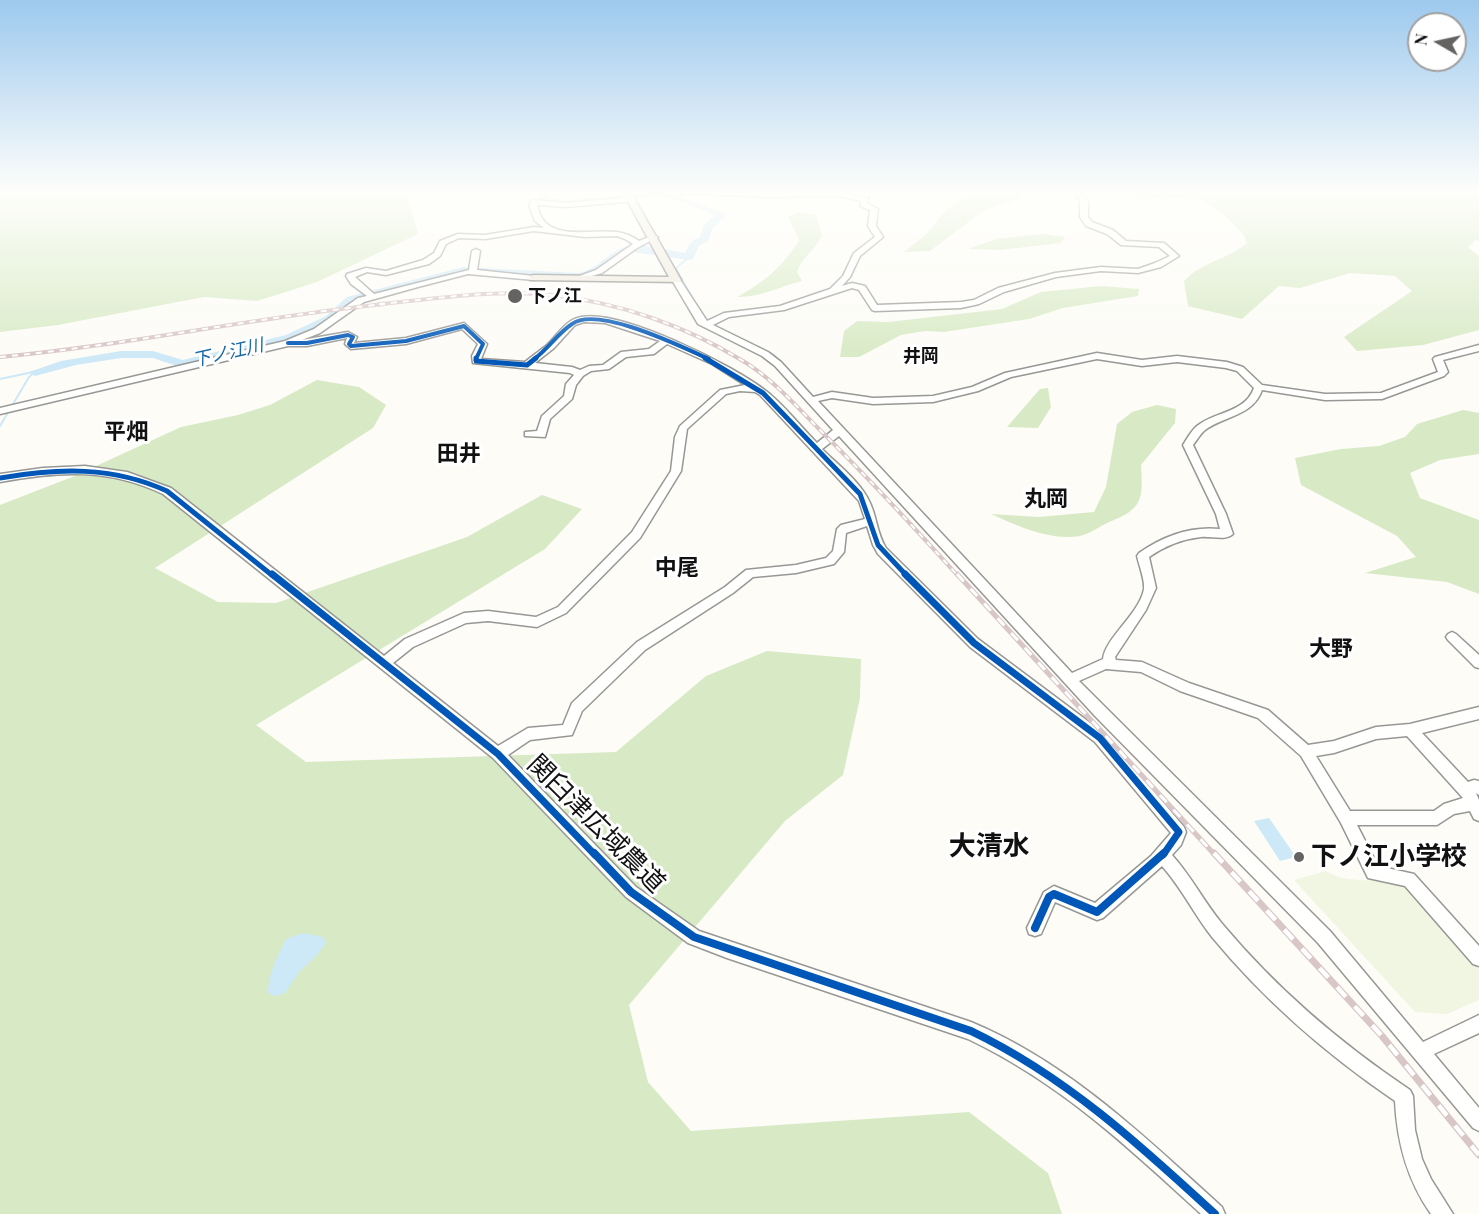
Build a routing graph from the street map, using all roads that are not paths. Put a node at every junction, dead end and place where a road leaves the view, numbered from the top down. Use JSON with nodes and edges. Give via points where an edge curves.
{"nodes":[{"id":1,"x":440,"y":248,"type":"edge"},
{"id":2,"x":633,"y":248,"type":"edge"},
{"id":3,"x":660,"y":248,"type":"edge"},
{"id":4,"x":866,"y":248,"type":"edge"},
{"id":5,"x":1164,"y":248,"type":"edge"},
{"id":6,"x":476,"y":251,"type":"dead end"},
{"id":7,"x":474,"y":270,"type":"junction"},
{"id":8,"x":534,"y":278,"type":"joint"},
{"id":9,"x":573,"y":279,"type":"junction"},
{"id":10,"x":676,"y":280,"type":"junction"},
{"id":11,"x":834,"y":290,"type":"junction"},
{"id":12,"x":370,"y":294,"type":"junction"},
{"id":13,"x":708,"y":324,"type":"junction"},
{"id":14,"x":666,"y":340,"type":"junction"},
{"id":15,"x":288,"y":343,"type":"junction"},
{"id":16,"x":1479,"y":348,"type":"edge"},
{"id":17,"x":526,"y":365,"type":"junction"},
{"id":18,"x":580,"y":374,"type":"junction"},
{"id":19,"x":1259,"y":387,"type":"junction"},
{"id":20,"x":757,"y":389,"type":"junction"},
{"id":21,"x":811,"y":400,"type":"junction"},
{"id":22,"x":8,"y":409,"type":"edge"},
{"id":23,"x":839,"y":430,"type":"junction"},
{"id":24,"x":529,"y":434,"type":"dead end"},
{"id":25,"x":817,"y":448,"type":"junction"},
{"id":26,"x":0,"y":478,"type":"edge"},
{"id":27,"x":872,"y":521,"type":"junction"},
{"id":28,"x":1452,"y":637,"type":"dead end"},
{"id":29,"x":386,"y":662,"type":"junction"},
{"id":30,"x":1479,"y":663,"type":"edge"},
{"id":31,"x":1111,"y":664,"type":"junction"},
{"id":32,"x":1070,"y":680,"type":"junction"},
{"id":33,"x":1479,"y":713,"type":"edge"},
{"id":34,"x":1108,"y":720,"type":"junction"},
{"id":35,"x":1088,"y":728,"type":"junction"},
{"id":36,"x":1410,"y":730,"type":"junction"},
{"id":37,"x":1306,"y":752,"type":"junction"},
{"id":38,"x":498,"y":754,"type":"junction"},
{"id":39,"x":1474,"y":799,"type":"edge"},
{"id":40,"x":1346,"y":818,"type":"junction"},
{"id":41,"x":1162,"y":855,"type":"junction"},
{"id":42,"x":1035,"y":928,"type":"dead end"},
{"id":43,"x":1474,"y":943,"type":"edge"},
{"id":44,"x":1479,"y":958,"type":"edge"},
{"id":45,"x":1479,"y":1024,"type":"edge"},
{"id":46,"x":1422,"y":1051,"type":"junction"},
{"id":47,"x":1479,"y":1122,"type":"edge"},
{"id":48,"x":1215,"y":1214,"type":"edge"},
{"id":49,"x":1443,"y":1214,"type":"edge"}],
"edges":[{"from":1,"to":12,"type":"street","via":[[426,262],[386,273],[366,270],[350,276]]},
{"from":2,"to":9,"type":"street","via":[[599,273]]},
{"from":3,"to":10,"type":"main road"},
{"from":4,"to":11,"type":"street"},
{"from":5,"to":11,"type":"street","via":[[1175,256],[1138,271],[1101,269],[1054,274],[961,305],[877,308],[871,306],[860,287]]},
{"from":6,"to":7,"type":"street"},
{"from":7,"to":8,"type":"street"},
{"from":7,"to":12,"type":"street"},
{"from":8,"to":9,"type":"main road"},
{"from":9,"to":10,"type":"main road"},
{"from":10,"to":13,"type":"street","via":[[695,315]]},
{"from":11,"to":13,"type":"street","via":[[781,308],[731,315]]},
{"from":12,"to":15,"type":"street","via":[[317,331]]},
{"from":13,"to":21,"type":"street","via":[[765,354]]},
{"from":14,"to":17,"type":"street","via":[[606,320],[579,320]]},
{"from":14,"to":18,"type":"street","via":[[651,352],[624,354],[608,366]]},
{"from":14,"to":20,"type":"street","via":[[704,356]]},
{"from":15,"to":17,"type":"street","via":[[348,336],[353,337],[351,346],[380,345],[464,326],[482,343],[476,362]]},
{"from":15,"to":22,"type":"street"},
{"from":16,"to":19,"type":"street","via":[[1438,359],[1441,374],[1382,396],[1325,397]]},
{"from":17,"to":18,"type":"street"},
{"from":18,"to":24,"type":"street","via":[[571,384],[569,397],[545,418],[542,435]]},
{"from":19,"to":21,"type":"street","via":[[1240,369],[1227,365],[1177,359],[1142,363],[1097,356],[1008,375],[975,389],[933,399],[873,401],[832,395]]},
{"from":19,"to":31,"type":"street","via":[[1252,401],[1201,428],[1188,445],[1227,534],[1206,531],[1172,538],[1143,556],[1150,588],[1112,652]]},
{"from":20,"to":25,"type":"street"},
{"from":20,"to":29,"type":"street","via":[[723,392],[685,427],[676,471],[636,535],[562,610],[537,622],[488,616],[464,618],[409,643]]},
{"from":21,"to":23,"type":"street"},
{"from":23,"to":25,"type":"street"},
{"from":23,"to":32,"type":"street"},
{"from":25,"to":27,"type":"street","via":[[860,494]]},
{"from":26,"to":29,"type":"street","name":"関臼津広域農道","via":[[88,469],[130,475],[156,485]]},
{"from":27,"to":35,"type":"street","via":[[882,551],[950,621]]},
{"from":27,"to":38,"type":"street","via":[[844,528],[838,552],[830,561],[750,573],[641,646],[577,707],[567,731],[528,734]]},
{"from":28,"to":30,"type":"street"},
{"from":29,"to":38,"type":"street","name":"関臼津広域農道"},
{"from":31,"to":32,"type":"street","via":[[1091,668]]},
{"from":31,"to":37,"type":"street","via":[[1146,668],[1179,685],[1263,714]]},
{"from":32,"to":34,"type":"street"},
{"from":33,"to":36,"type":"street"},
{"from":34,"to":35,"type":"street"},
{"from":34,"to":46,"type":"street","via":[[1294,905]]},
{"from":35,"to":41,"type":"street","via":[[1109,747],[1179,832]]},
{"from":36,"to":37,"type":"street","via":[[1376,733]]},
{"from":36,"to":39,"type":"street"},
{"from":37,"to":40,"type":"street"},
{"from":38,"to":48,"type":"street","name":"関臼津広域農道","via":[[631,892],[694,937],[1004,1045],[1069,1086]]},
{"from":39,"to":40,"type":"street","via":[[1437,818]]},
{"from":40,"to":43,"type":"street","via":[[1373,873],[1409,879]]},
{"from":41,"to":42,"type":"street","via":[[1097,912],[1054,894]]},
{"from":41,"to":49,"type":"street","via":[[1208,920],[1264,984],[1304,1023],[1404,1096],[1413,1164]]},
{"from":43,"to":44,"type":"street"},
{"from":45,"to":46,"type":"street"},
{"from":46,"to":47,"type":"street"}]}
